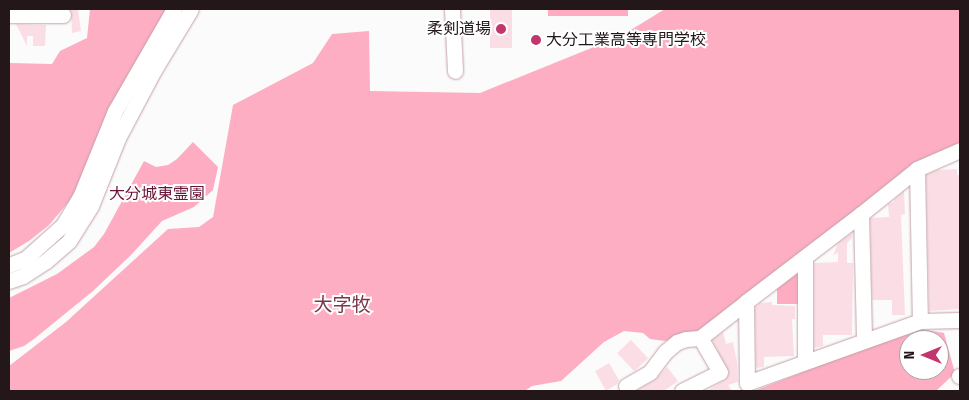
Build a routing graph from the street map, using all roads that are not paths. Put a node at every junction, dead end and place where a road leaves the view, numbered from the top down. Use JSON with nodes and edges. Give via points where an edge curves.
{"nodes":[{"id":1,"x":174,"y":9,"type":"edge"},
{"id":2,"x":191,"y":9,"type":"edge"},
{"id":3,"x":452,"y":9,"type":"edge"},
{"id":4,"x":9,"y":15,"type":"edge"},
{"id":5,"x":63,"y":15,"type":"dead end"},
{"id":6,"x":455,"y":71,"type":"dead end"},
{"id":7,"x":960,"y":150,"type":"edge"},
{"id":8,"x":917,"y":169,"type":"junction"},
{"id":9,"x":861,"y":214,"type":"junction"},
{"id":10,"x":805,"y":258,"type":"junction"},
{"id":11,"x":9,"y":265,"type":"edge"},
{"id":12,"x":9,"y":280,"type":"edge"},
{"id":13,"x":746,"y":302,"type":"junction"},
{"id":14,"x":960,"y":320,"type":"edge"},
{"id":15,"x":920,"y":321,"type":"junction"},
{"id":16,"x":700,"y":338,"type":"junction"},
{"id":17,"x":864,"y":340,"type":"junction"},
{"id":18,"x":805,"y":361,"type":"junction"},
{"id":19,"x":626,"y":386,"type":"dead end"},
{"id":20,"x":682,"y":391,"type":"edge"}],
"edges":[{"from":1,"to":11,"type":"street","via":[[116,111],[80,197],[63,225],[25,259]]},
{"from":2,"to":12,"type":"street","via":[[149,79],[118,138],[91,206],[69,241],[23,276]]},
{"from":3,"to":6,"type":"street"},
{"from":4,"to":5,"type":"street"},
{"from":7,"to":8,"type":"street"},
{"from":8,"to":9,"type":"street"},
{"from":8,"to":15,"type":"street"},
{"from":9,"to":10,"type":"street"},
{"from":9,"to":17,"type":"street"},
{"from":10,"to":13,"type":"street"},
{"from":10,"to":18,"type":"street"},
{"from":13,"to":16,"type":"street"},
{"from":13,"to":18,"type":"street","via":[[747,383]]},
{"from":14,"to":15,"type":"street"},
{"from":15,"to":17,"type":"street"},
{"from":16,"to":19,"type":"street","via":[[677,342],[650,372]]},
{"from":16,"to":20,"type":"street","via":[[720,372]]},
{"from":17,"to":18,"type":"street"}]}
